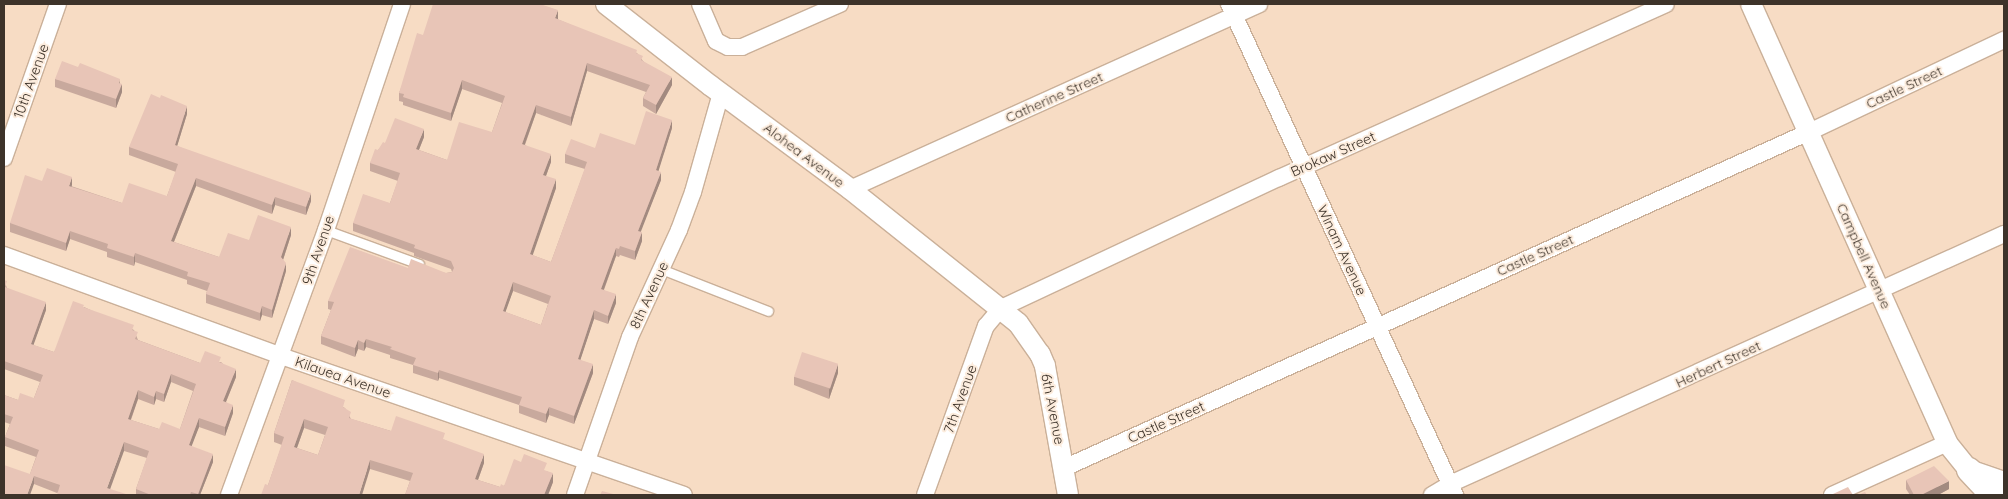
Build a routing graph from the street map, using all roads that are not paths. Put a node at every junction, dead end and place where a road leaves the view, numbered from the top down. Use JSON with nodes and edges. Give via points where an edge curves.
{"nodes":[{"id":1,"x":58,"y":4,"type":"edge"},
{"id":2,"x":402,"y":4,"type":"edge"},
{"id":3,"x":606,"y":4,"type":"edge"},
{"id":4,"x":700,"y":4,"type":"edge"},
{"id":5,"x":840,"y":4,"type":"edge"},
{"id":6,"x":1259,"y":4,"type":"edge"},
{"id":7,"x":1666,"y":4,"type":"edge"},
{"id":8,"x":1751,"y":4,"type":"edge"},
{"id":9,"x":1232,"y":9,"type":"edge"},
{"id":10,"x":2004,"y":40,"type":"edge"},
{"id":11,"x":721,"y":94,"type":"junction"},
{"id":12,"x":1809,"y":132,"type":"junction"},
{"id":13,"x":4,"y":158,"type":"edge"},
{"id":14,"x":1304,"y":167,"type":"junction"},
{"id":15,"x":850,"y":189,"type":"junction"},
{"id":16,"x":326,"y":230,"type":"junction"},
{"id":17,"x":2004,"y":234,"type":"edge"},
{"id":18,"x":4,"y":254,"type":"edge"},
{"id":19,"x":430,"y":268,"type":"edge"},
{"id":20,"x":661,"y":268,"type":"junction"},
{"id":21,"x":1879,"y":290,"type":"junction"},
{"id":22,"x":1001,"y":308,"type":"junction"},
{"id":23,"x":768,"y":311,"type":"dead end"},
{"id":24,"x":1377,"y":326,"type":"junction"},
{"id":25,"x":281,"y":356,"type":"junction"},
{"id":26,"x":1947,"y":443,"type":"junction"},
{"id":27,"x":587,"y":461,"type":"junction"},
{"id":28,"x":1064,"y":468,"type":"junction"},
{"id":29,"x":1969,"y":470,"type":"joint"},
{"id":30,"x":1452,"y":490,"type":"edge"},
{"id":31,"x":1992,"y":490,"type":"edge"},
{"id":32,"x":229,"y":495,"type":"edge"},
{"id":33,"x":575,"y":495,"type":"edge"},
{"id":34,"x":684,"y":495,"type":"edge"},
{"id":35,"x":925,"y":495,"type":"edge"},
{"id":36,"x":1068,"y":495,"type":"edge"},
{"id":37,"x":1432,"y":495,"type":"edge"},
{"id":38,"x":1832,"y":495,"type":"edge"}],
"edges":[{"from":1,"to":13,"type":"street","name":"10th Avenue"},
{"from":2,"to":16,"type":"street","name":"9th Avenue"},
{"from":3,"to":11,"type":"street","name":"Alohea Avenue"},
{"from":4,"to":5,"type":"street","via":[[716,41],[728,48],[742,47]]},
{"from":6,"to":9,"type":"street","name":"Catherine Street"},
{"from":7,"to":14,"type":"street","name":"Brokaw Street"},
{"from":8,"to":12,"type":"street","name":"Campbell Avenue"},
{"from":9,"to":14,"type":"street","name":"Winam Avenue"},
{"from":9,"to":15,"type":"street","name":"Catherine Street"},
{"from":10,"to":12,"type":"street","name":"Castle Street"},
{"from":11,"to":15,"type":"street","name":"Alohea Avenue"},
{"from":11,"to":20,"type":"street","name":"8th Avenue","via":[[693,192]]},
{"from":12,"to":21,"type":"street","name":"Campbell Avenue"},
{"from":12,"to":24,"type":"street","name":"Castle Street"},
{"from":14,"to":22,"type":"street","name":"Brokaw Street"},
{"from":14,"to":24,"type":"street","name":"Winam Avenue"},
{"from":15,"to":22,"type":"street","name":"Alohea Avenue"},
{"from":16,"to":19,"type":"lane"},
{"from":16,"to":25,"type":"street","name":"9th Avenue"},
{"from":17,"to":21,"type":"street","name":"Herbert Street"},
{"from":18,"to":25,"type":"street","name":"Kilauea Avenue"},
{"from":20,"to":23,"type":"lane"},
{"from":20,"to":27,"type":"street","name":"8th Avenue","via":[[630,337]]},
{"from":21,"to":26,"type":"street","name":"Campbell Avenue"},
{"from":21,"to":30,"type":"street","name":"Herbert Street"},
{"from":22,"to":28,"type":"street","name":"6th Avenue","via":[[1018,323],[1045,366]]},
{"from":22,"to":35,"type":"street","name":"7th Avenue","via":[[986,326]]},
{"from":24,"to":28,"type":"street","name":"Castle Street"},
{"from":24,"to":30,"type":"street","name":"Winam Avenue"},
{"from":25,"to":27,"type":"street","name":"Kilauea Avenue"},
{"from":25,"to":32,"type":"street","name":"9th Avenue"},
{"from":26,"to":29,"type":"street","name":"Campbell Avenue"},
{"from":26,"to":38,"type":"street"},
{"from":27,"to":33,"type":"street","name":"8th Avenue"},
{"from":27,"to":34,"type":"street","name":"Kilauea Avenue"},
{"from":28,"to":36,"type":"street","name":"6th Avenue"},
{"from":29,"to":31,"type":"main road"},
{"from":30,"to":37,"type":"street","name":"Herbert Street"}]}
